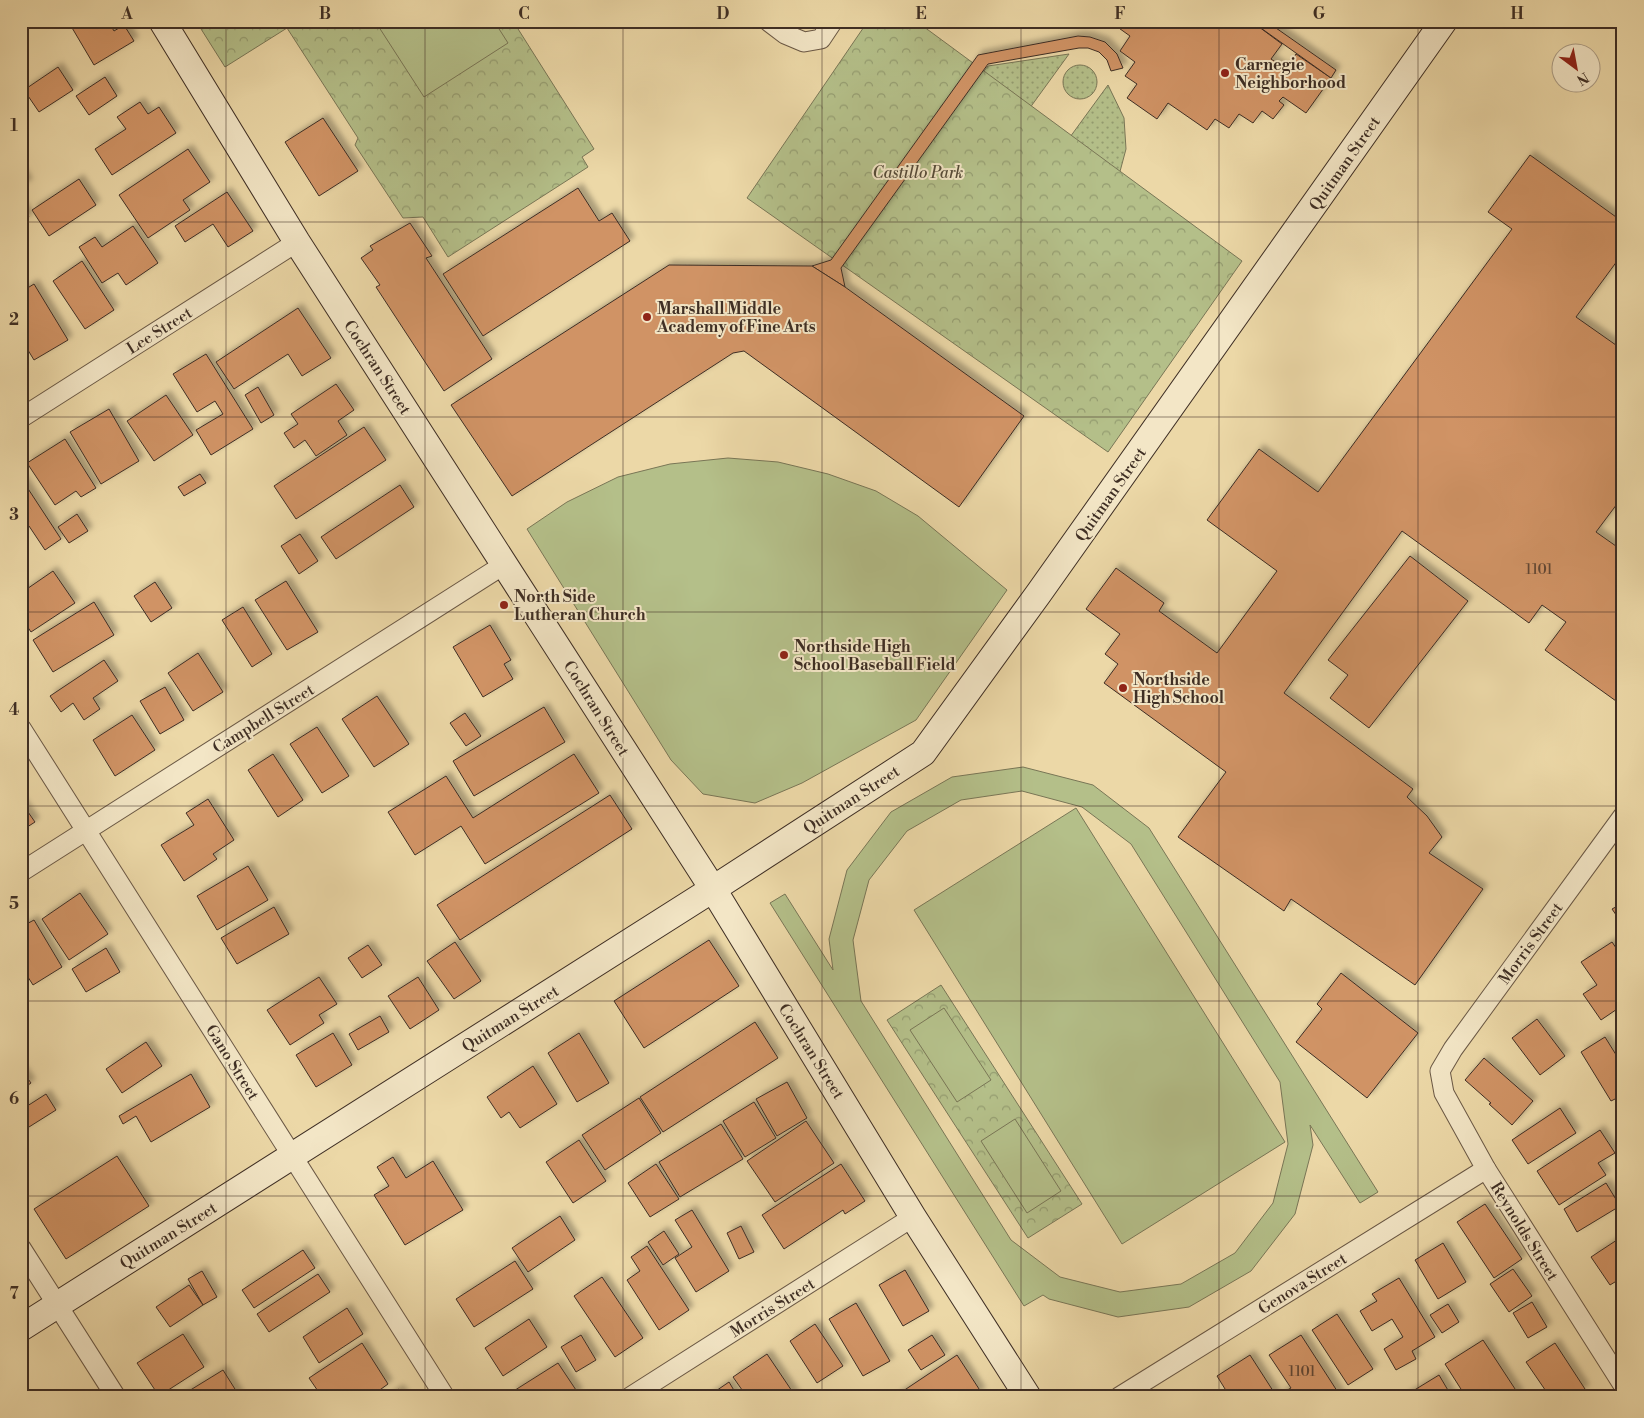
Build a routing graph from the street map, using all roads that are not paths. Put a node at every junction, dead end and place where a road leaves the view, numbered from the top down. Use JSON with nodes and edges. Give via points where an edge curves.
{"nodes":[{"id":1,"x":162,"y":21,"type":"edge"},
{"id":2,"x":768,"y":21,"type":"edge"},
{"id":3,"x":833,"y":21,"type":"edge"},
{"id":4,"x":1444,"y":21,"type":"edge"},
{"id":5,"x":297,"y":242,"type":"junction"},
{"id":6,"x":21,"y":418,"type":"edge"},
{"id":7,"x":505,"y":564,"type":"junction"},
{"id":8,"x":21,"y":728,"type":"edge"},
{"id":9,"x":1623,"y":816,"type":"edge"},
{"id":10,"x":87,"y":829,"type":"junction"},
{"id":11,"x":21,"y":872,"type":"edge"},
{"id":12,"x":712,"y":889,"type":"junction"},
{"id":13,"x":1440,"y":1071,"type":"joint"},
{"id":14,"x":292,"y":1156,"type":"junction"},
{"id":15,"x":1486,"y":1169,"type":"junction"},
{"id":16,"x":913,"y":1217,"type":"junction"},
{"id":17,"x":21,"y":1248,"type":"edge"},
{"id":18,"x":57,"y":1305,"type":"junction"},
{"id":19,"x":21,"y":1328,"type":"edge"},
{"id":20,"x":1623,"y":1386,"type":"edge"},
{"id":21,"x":116,"y":1397,"type":"edge"},
{"id":22,"x":445,"y":1397,"type":"edge"},
{"id":23,"x":630,"y":1397,"type":"edge"},
{"id":24,"x":1028,"y":1397,"type":"edge"},
{"id":25,"x":1119,"y":1397,"type":"edge"}],
"edges":[{"from":1,"to":5,"type":"main road","name":"Cochran Street"},
{"from":2,"to":3,"type":"street","via":[[785,34],[804,42],[820,39]]},
{"from":4,"to":12,"type":"main road","name":"Quitman Street","via":[[923,753]]},
{"from":5,"to":6,"type":"street","name":"Lee Street"},
{"from":5,"to":7,"type":"main road","name":"Cochran Street"},
{"from":7,"to":10,"type":"street","name":"Campbell Street"},
{"from":7,"to":12,"type":"main road","name":"Cochran Street"},
{"from":8,"to":10,"type":"street","name":"Gano Street"},
{"from":9,"to":13,"type":"street","name":"Morris Street"},
{"from":10,"to":11,"type":"street","name":"Campbell Street"},
{"from":10,"to":14,"type":"street","name":"Gano Street"},
{"from":12,"to":14,"type":"main road","name":"Quitman Street"},
{"from":12,"to":16,"type":"main road","name":"Cochran Street"},
{"from":13,"to":15,"type":"street","name":"Reynolds Street","via":[[1444,1093]]},
{"from":14,"to":18,"type":"main road","name":"Quitman Street"},
{"from":14,"to":22,"type":"street","name":"Gano Street"},
{"from":15,"to":20,"type":"street","name":"Reynolds Street"},
{"from":15,"to":25,"type":"street","name":"Genova Street"},
{"from":16,"to":23,"type":"street","name":"Morris Street"},
{"from":16,"to":24,"type":"main road","name":"Cochran Street"},
{"from":17,"to":18,"type":"street"},
{"from":18,"to":19,"type":"main road","name":"Quitman Street"},
{"from":18,"to":21,"type":"street"}]}
